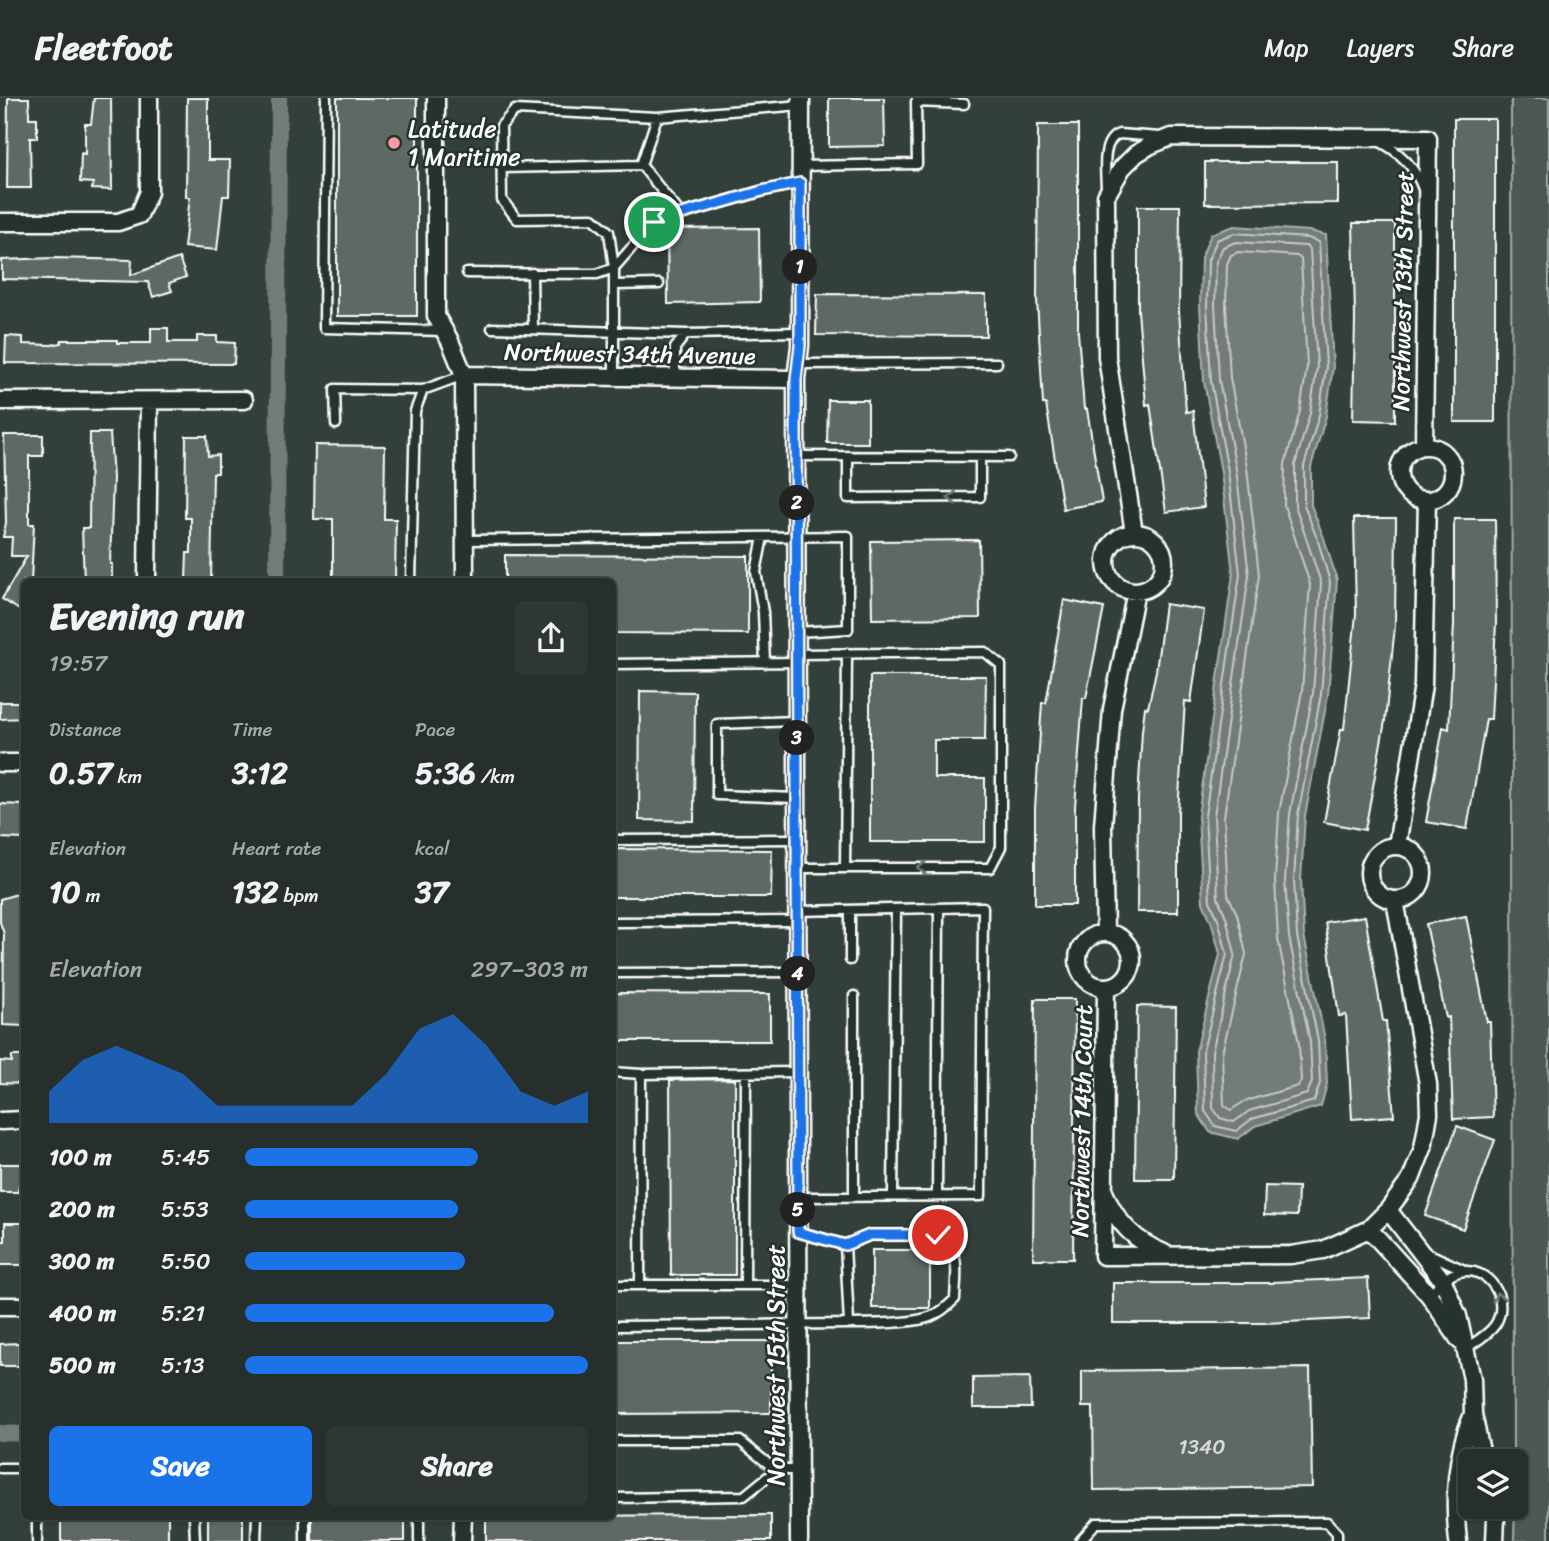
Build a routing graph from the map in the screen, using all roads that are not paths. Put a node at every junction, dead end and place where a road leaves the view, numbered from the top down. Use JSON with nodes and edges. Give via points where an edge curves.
{"nodes":[{"id":1,"x":149,"y":98,"type":"edge"},
{"id":2,"x":326,"y":98,"type":"edge"},
{"id":3,"x":436,"y":98,"type":"edge"},
{"id":4,"x":801,"y":102,"type":"edge"},
{"id":5,"x":964,"y":104,"type":"dead end"},
{"id":6,"x":657,"y":117,"type":"junction"},
{"id":7,"x":1360,"y":136,"type":"junction"},
{"id":8,"x":1171,"y":137,"type":"junction"},
{"id":9,"x":641,"y":165,"type":"junction"},
{"id":10,"x":800,"y":166,"type":"junction"},
{"id":11,"x":502,"y":168,"type":"junction"},
{"id":12,"x":800,"y":183,"type":"junction"},
{"id":13,"x":1106,"y":196,"type":"junction"},
{"id":14,"x":1427,"y":205,"type":"junction"},
{"id":15,"x":681,"y":214,"type":"junction"},
{"id":16,"x":0,"y":222,"type":"edge"},
{"id":17,"x":614,"y":268,"type":"junction"},
{"id":18,"x":467,"y":273,"type":"dead end"},
{"id":19,"x":532,"y":273,"type":"junction"},
{"id":20,"x":659,"y":284,"type":"dead end"},
{"id":21,"x":614,"y":285,"type":"junction"},
{"id":22,"x":492,"y":328,"type":"dead end"},
{"id":23,"x":533,"y":329,"type":"junction"},
{"id":24,"x":444,"y":331,"type":"junction"},
{"id":25,"x":614,"y":331,"type":"junction"},
{"id":26,"x":800,"y":332,"type":"junction"},
{"id":27,"x":686,"y":334,"type":"junction"},
{"id":28,"x":997,"y":363,"type":"dead end"},
{"id":29,"x":797,"y":371,"type":"junction"},
{"id":30,"x":464,"y":375,"type":"junction"},
{"id":31,"x":614,"y":377,"type":"junction"},
{"id":32,"x":675,"y":378,"type":"junction"},
{"id":33,"x":423,"y":390,"type":"junction"},
{"id":34,"x":244,"y":400,"type":"dead end"},
{"id":35,"x":0,"y":401,"type":"edge"},
{"id":36,"x":149,"y":401,"type":"junction"},
{"id":37,"x":335,"y":424,"type":"dead end"},
{"id":38,"x":1424,"y":445,"type":"junction"},
{"id":39,"x":796,"y":456,"type":"junction"},
{"id":40,"x":848,"y":456,"type":"junction"},
{"id":41,"x":979,"y":457,"type":"junction"},
{"id":42,"x":1009,"y":457,"type":"dead end"},
{"id":43,"x":1427,"y":500,"type":"junction"},
{"id":44,"x":1134,"y":533,"type":"junction"},
{"id":45,"x":797,"y":536,"type":"junction"},
{"id":46,"x":763,"y":537,"type":"junction"},
{"id":47,"x":465,"y":540,"type":"junction"},
{"id":48,"x":147,"y":578,"type":"edge"},
{"id":49,"x":411,"y":578,"type":"edge"},
{"id":50,"x":465,"y":578,"type":"edge"},
{"id":51,"x":1136,"y":591,"type":"junction"},
{"id":52,"x":797,"y":632,"type":"junction"},
{"id":53,"x":847,"y":653,"type":"junction"},
{"id":54,"x":797,"y":658,"type":"junction"},
{"id":55,"x":765,"y":663,"type":"junction"},
{"id":56,"x":616,"y":664,"type":"edge"},
{"id":57,"x":797,"y":721,"type":"junction"},
{"id":58,"x":0,"y":763,"type":"edge"},
{"id":59,"x":21,"y":763,"type":"edge"},
{"id":60,"x":797,"y":798,"type":"junction"},
{"id":61,"x":616,"y":839,"type":"edge"},
{"id":62,"x":797,"y":839,"type":"junction"},
{"id":63,"x":1397,"y":846,"type":"junction"},
{"id":64,"x":797,"y":868,"type":"junction"},
{"id":65,"x":845,"y":868,"type":"junction"},
{"id":66,"x":1395,"y":900,"type":"junction"},
{"id":67,"x":939,"y":908,"type":"junction"},
{"id":68,"x":896,"y":909,"type":"junction"},
{"id":69,"x":850,"y":910,"type":"junction"},
{"id":70,"x":797,"y":916,"type":"junction"},
{"id":71,"x":616,"y":922,"type":"edge"},
{"id":72,"x":1105,"y":932,"type":"junction"},
{"id":73,"x":849,"y":960,"type":"dead end"},
{"id":74,"x":616,"y":972,"type":"edge"},
{"id":75,"x":798,"y":972,"type":"junction"},
{"id":76,"x":1106,"y":988,"type":"junction"},
{"id":77,"x":854,"y":996,"type":"dead end"},
{"id":78,"x":616,"y":1072,"type":"edge"},
{"id":79,"x":798,"y":1072,"type":"junction"},
{"id":80,"x":746,"y":1073,"type":"junction"},
{"id":81,"x":641,"y":1074,"type":"junction"},
{"id":82,"x":0,"y":1121,"type":"edge"},
{"id":83,"x":21,"y":1121,"type":"edge"},
{"id":84,"x":1103,"y":1186,"type":"junction"},
{"id":85,"x":894,"y":1196,"type":"junction"},
{"id":86,"x":937,"y":1196,"type":"junction"},
{"id":87,"x":798,"y":1197,"type":"junction"},
{"id":88,"x":854,"y":1197,"type":"junction"},
{"id":89,"x":1388,"y":1210,"type":"junction"},
{"id":90,"x":1369,"y":1229,"type":"junction"},
{"id":91,"x":798,"y":1232,"type":"junction"},
{"id":92,"x":845,"y":1245,"type":"junction"},
{"id":93,"x":1419,"y":1250,"type":"junction"},
{"id":94,"x":1166,"y":1254,"type":"junction"},
{"id":95,"x":1467,"y":1271,"type":"junction"},
{"id":96,"x":1443,"y":1281,"type":"junction"},
{"id":97,"x":616,"y":1285,"type":"edge"},
{"id":98,"x":640,"y":1285,"type":"junction"},
{"id":99,"x":745,"y":1285,"type":"junction"},
{"id":100,"x":798,"y":1285,"type":"junction"},
{"id":101,"x":1429,"y":1294,"type":"junction"},
{"id":102,"x":0,"y":1306,"type":"edge"},
{"id":103,"x":21,"y":1306,"type":"edge"},
{"id":104,"x":849,"y":1324,"type":"junction"},
{"id":105,"x":616,"y":1326,"type":"edge"},
{"id":106,"x":798,"y":1326,"type":"junction"},
{"id":107,"x":1465,"y":1349,"type":"junction"},
{"id":108,"x":1473,"y":1414,"type":"junction"},
{"id":109,"x":616,"y":1441,"type":"edge"},
{"id":110,"x":1480,"y":1449,"type":"edge"},
{"id":111,"x":0,"y":1468,"type":"edge"},
{"id":112,"x":21,"y":1468,"type":"edge"},
{"id":113,"x":776,"y":1470,"type":"junction"},
{"id":114,"x":799,"y":1470,"type":"junction"},
{"id":115,"x":616,"y":1498,"type":"edge"},
{"id":116,"x":1496,"y":1519,"type":"edge"},
{"id":117,"x":37,"y":1520,"type":"edge"},
{"id":118,"x":194,"y":1520,"type":"edge"},
{"id":119,"x":257,"y":1520,"type":"edge"},
{"id":120,"x":305,"y":1520,"type":"edge"},
{"id":121,"x":419,"y":1520,"type":"edge"},
{"id":122,"x":463,"y":1520,"type":"edge"},
{"id":123,"x":37,"y":1541,"type":"edge"},
{"id":124,"x":195,"y":1541,"type":"edge"},
{"id":125,"x":257,"y":1541,"type":"edge"},
{"id":126,"x":305,"y":1541,"type":"edge"},
{"id":127,"x":419,"y":1541,"type":"edge"},
{"id":128,"x":463,"y":1541,"type":"edge"},
{"id":129,"x":799,"y":1541,"type":"edge"},
{"id":130,"x":1080,"y":1541,"type":"edge"},
{"id":131,"x":1337,"y":1541,"type":"edge"},
{"id":132,"x":1458,"y":1541,"type":"edge"},
{"id":133,"x":1495,"y":1541,"type":"edge"}],
"edges":[{"from":1,"to":16,"type":"street","via":[[149,192],[139,215],[118,222]]},
{"from":2,"to":24,"type":"lane","via":[[324,328]]},
{"from":3,"to":24,"type":"street","via":[[436,316]]},
{"from":4,"to":6,"type":"lane"},
{"from":4,"to":10,"type":"street","name":"Northwest 15th Street"},
{"from":5,"to":10,"type":"lane","via":[[916,102],[917,164]]},
{"from":6,"to":9,"type":"lane"},
{"from":6,"to":11,"type":"lane","via":[[515,110],[501,126]]},
{"from":7,"to":8,"type":"street"},
{"from":7,"to":14,"type":"lane","via":[[1401,156],[1415,173]]},
{"from":7,"to":14,"type":"street","name":"Northwest 13th Street","via":[[1428,138]]},
{"from":8,"to":13,"type":"street","via":[[1136,154]]},
{"from":8,"to":13,"type":"lane","via":[[1113,136],[1107,146]]},
{"from":9,"to":11,"type":"lane"},
{"from":9,"to":15,"type":"lane"},
{"from":10,"to":12,"type":"street","name":"Northwest 15th Street"},
{"from":11,"to":17,"type":"lane","via":[[502,200],[517,219],[593,218],[609,232]]},
{"from":12,"to":15,"type":"lane"},
{"from":12,"to":26,"type":"street","name":"Northwest 15th Street"},
{"from":13,"to":44,"type":"street","via":[[1107,357]]},
{"from":14,"to":38,"type":"street","name":"Northwest 13th Street"},
{"from":15,"to":17,"type":"lane","via":[[654,222]]},
{"from":17,"to":19,"type":"lane","via":[[597,274]]},
{"from":17,"to":21,"type":"lane"},
{"from":18,"to":19,"type":"lane"},
{"from":19,"to":23,"type":"lane"},
{"from":20,"to":21,"type":"lane"},
{"from":21,"to":25,"type":"lane"},
{"from":22,"to":23,"type":"lane"},
{"from":23,"to":25,"type":"lane"},
{"from":24,"to":30,"type":"street"},
{"from":25,"to":27,"type":"lane"},
{"from":25,"to":31,"type":"lane"},
{"from":26,"to":27,"type":"lane"},
{"from":26,"to":29,"type":"street","name":"Northwest 15th Street"},
{"from":27,"to":32,"type":"lane","via":[[675,348]]},
{"from":28,"to":29,"type":"lane"},
{"from":29,"to":32,"type":"street","name":"Northwest 34th Avenue"},
{"from":29,"to":39,"type":"street","name":"Northwest 15th Street"},
{"from":30,"to":31,"type":"street","name":"Northwest 34th Avenue"},
{"from":30,"to":33,"type":"lane"},
{"from":30,"to":47,"type":"street"},
{"from":31,"to":32,"type":"street","name":"Northwest 34th Avenue"},
{"from":33,"to":37,"type":"lane","via":[[335,389]]},
{"from":33,"to":49,"type":"lane","via":[[415,411]]},
{"from":34,"to":36,"type":"street"},
{"from":35,"to":36,"type":"street"},
{"from":36,"to":48,"type":"street"},
{"from":38,"to":43,"type":"street","via":[[1405,454],[1398,474],[1407,493]]},
{"from":38,"to":43,"type":"street","via":[[1444,452],[1453,471],[1446,492]]},
{"from":39,"to":40,"type":"lane"},
{"from":39,"to":45,"type":"street","name":"Northwest 15th Street"},
{"from":40,"to":41,"type":"lane"},
{"from":41,"to":40,"type":"lane","one_way":true,"via":[[980,497],[848,498]]},
{"from":41,"to":42,"type":"lane"},
{"from":43,"to":63,"type":"street","via":[[1423,685]]},
{"from":44,"to":51,"type":"street","via":[[1114,542],[1106,563],[1115,583]]},
{"from":44,"to":51,"type":"street","via":[[1155,541],[1164,561],[1156,582]]},
{"from":45,"to":46,"type":"lane"},
{"from":45,"to":52,"type":"street","name":"Northwest 15th Street"},
{"from":45,"to":52,"type":"lane","via":[[848,536],[848,629]]},
{"from":46,"to":47,"type":"lane"},
{"from":46,"to":55,"type":"lane","via":[[756,572]]},
{"from":47,"to":50,"type":"street"},
{"from":51,"to":72,"type":"street","via":[[1112,709],[1103,826]]},
{"from":52,"to":54,"type":"street","name":"Northwest 15th Street"},
{"from":53,"to":54,"type":"lane"},
{"from":53,"to":65,"type":"lane"},
{"from":53,"to":65,"type":"lane","one_way":true,"via":[[985,652],[1001,666],[1001,847],[990,868]]},
{"from":54,"to":55,"type":"lane"},
{"from":54,"to":57,"type":"street","name":"Northwest 15th Street"},
{"from":55,"to":56,"type":"lane"},
{"from":57,"to":60,"type":"street","name":"Northwest 15th Street"},
{"from":57,"to":60,"type":"lane","via":[[717,724],[717,795]]},
{"from":58,"to":59,"type":"street"},
{"from":60,"to":62,"type":"street","name":"Northwest 15th Street"},
{"from":61,"to":62,"type":"lane"},
{"from":62,"to":64,"type":"street","name":"Northwest 15th Street"},
{"from":63,"to":66,"type":"street","via":[[1416,855],[1423,874],[1414,893]]},
{"from":63,"to":66,"type":"street","via":[[1378,853],[1369,872],[1376,891]]},
{"from":64,"to":65,"type":"lane"},
{"from":64,"to":70,"type":"street","name":"Northwest 15th Street"},
{"from":66,"to":89,"type":"street","via":[[1428,1084],[1429,1114],[1411,1179]]},
{"from":67,"to":68,"type":"lane"},
{"from":67,"to":86,"type":"lane"},
{"from":67,"to":86,"type":"lane","via":[[983,907],[982,1141],[981,1196]]},
{"from":68,"to":69,"type":"lane"},
{"from":68,"to":85,"type":"lane"},
{"from":69,"to":70,"type":"lane"},
{"from":69,"to":73,"type":"lane"},
{"from":70,"to":71,"type":"lane"},
{"from":70,"to":75,"type":"street","name":"Northwest 15th Street"},
{"from":72,"to":76,"type":"street","via":[[1125,940],[1133,960],[1125,979]]},
{"from":72,"to":76,"type":"street","via":[[1086,941],[1078,961],[1086,980]]},
{"from":74,"to":75,"type":"lane"},
{"from":75,"to":79,"type":"street","name":"Northwest 15th Street"},
{"from":76,"to":84,"type":"street","name":"Northwest 14th Court"},
{"from":77,"to":88,"type":"lane"},
{"from":78,"to":81,"type":"lane"},
{"from":79,"to":80,"type":"lane"},
{"from":79,"to":87,"type":"street","name":"Northwest 15th Street"},
{"from":80,"to":81,"type":"lane"},
{"from":80,"to":99,"type":"lane"},
{"from":81,"to":98,"type":"lane"},
{"from":82,"to":83,"type":"street"},
{"from":84,"to":94,"type":"street","via":[[1129,1232]]},
{"from":84,"to":94,"type":"street","name":"Northwest 14th Court","via":[[1103,1256]]},
{"from":85,"to":86,"type":"lane"},
{"from":85,"to":88,"type":"lane"},
{"from":87,"to":88,"type":"lane"},
{"from":87,"to":91,"type":"street","name":"Northwest 15th Street"},
{"from":89,"to":90,"type":"street"},
{"from":89,"to":93,"type":"street"},
{"from":90,"to":94,"type":"street","via":[[1323,1250],[1291,1255]]},
{"from":90,"to":101,"type":"street"},
{"from":91,"to":92,"type":"lane"},
{"from":91,"to":100,"type":"street","name":"Northwest 15th Street"},
{"from":92,"to":104,"type":"lane"},
{"from":92,"to":104,"type":"lane","via":[[870,1235],[938,1235],[953,1248],[956,1264],[955,1300],[937,1313]]},
{"from":93,"to":95,"type":"lane"},
{"from":93,"to":96,"type":"street"},
{"from":95,"to":96,"type":"lane"},
{"from":107,"to":95,"type":"lane","one_way":true,"via":[[1492,1329],[1501,1305],[1491,1281]]},
{"from":96,"to":101,"type":"lane"},
{"from":96,"to":107,"type":"street"},
{"from":97,"to":98,"type":"lane"},
{"from":98,"to":99,"type":"lane"},
{"from":99,"to":100,"type":"lane"},
{"from":100,"to":106,"type":"street","name":"Northwest 15th Street"},
{"from":101,"to":107,"type":"street"},
{"from":102,"to":103,"type":"street"},
{"from":104,"to":106,"type":"lane"},
{"from":105,"to":106,"type":"lane"},
{"from":106,"to":114,"type":"street","name":"Northwest 15th Street"},
{"from":107,"to":108,"type":"street"},
{"from":108,"to":110,"type":"street"},
{"from":108,"to":132,"type":"street","via":[[1463,1438],[1458,1476]]},
{"from":109,"to":113,"type":"lane","via":[[740,1441]]},
{"from":111,"to":112,"type":"lane"},
{"from":113,"to":114,"type":"lane"},
{"from":113,"to":115,"type":"lane","via":[[744,1496]]},
{"from":114,"to":129,"type":"street","name":"Northwest 15th Street"},
{"from":116,"to":133,"type":"street"},
{"from":117,"to":123,"type":"lane"},
{"from":118,"to":124,"type":"lane"},
{"from":119,"to":125,"type":"lane"},
{"from":120,"to":126,"type":"lane"},
{"from":121,"to":127,"type":"lane"},
{"from":122,"to":128,"type":"street"},
{"from":130,"to":131,"type":"lane","via":[[1096,1522],[1326,1522],[1337,1533]]}]}
